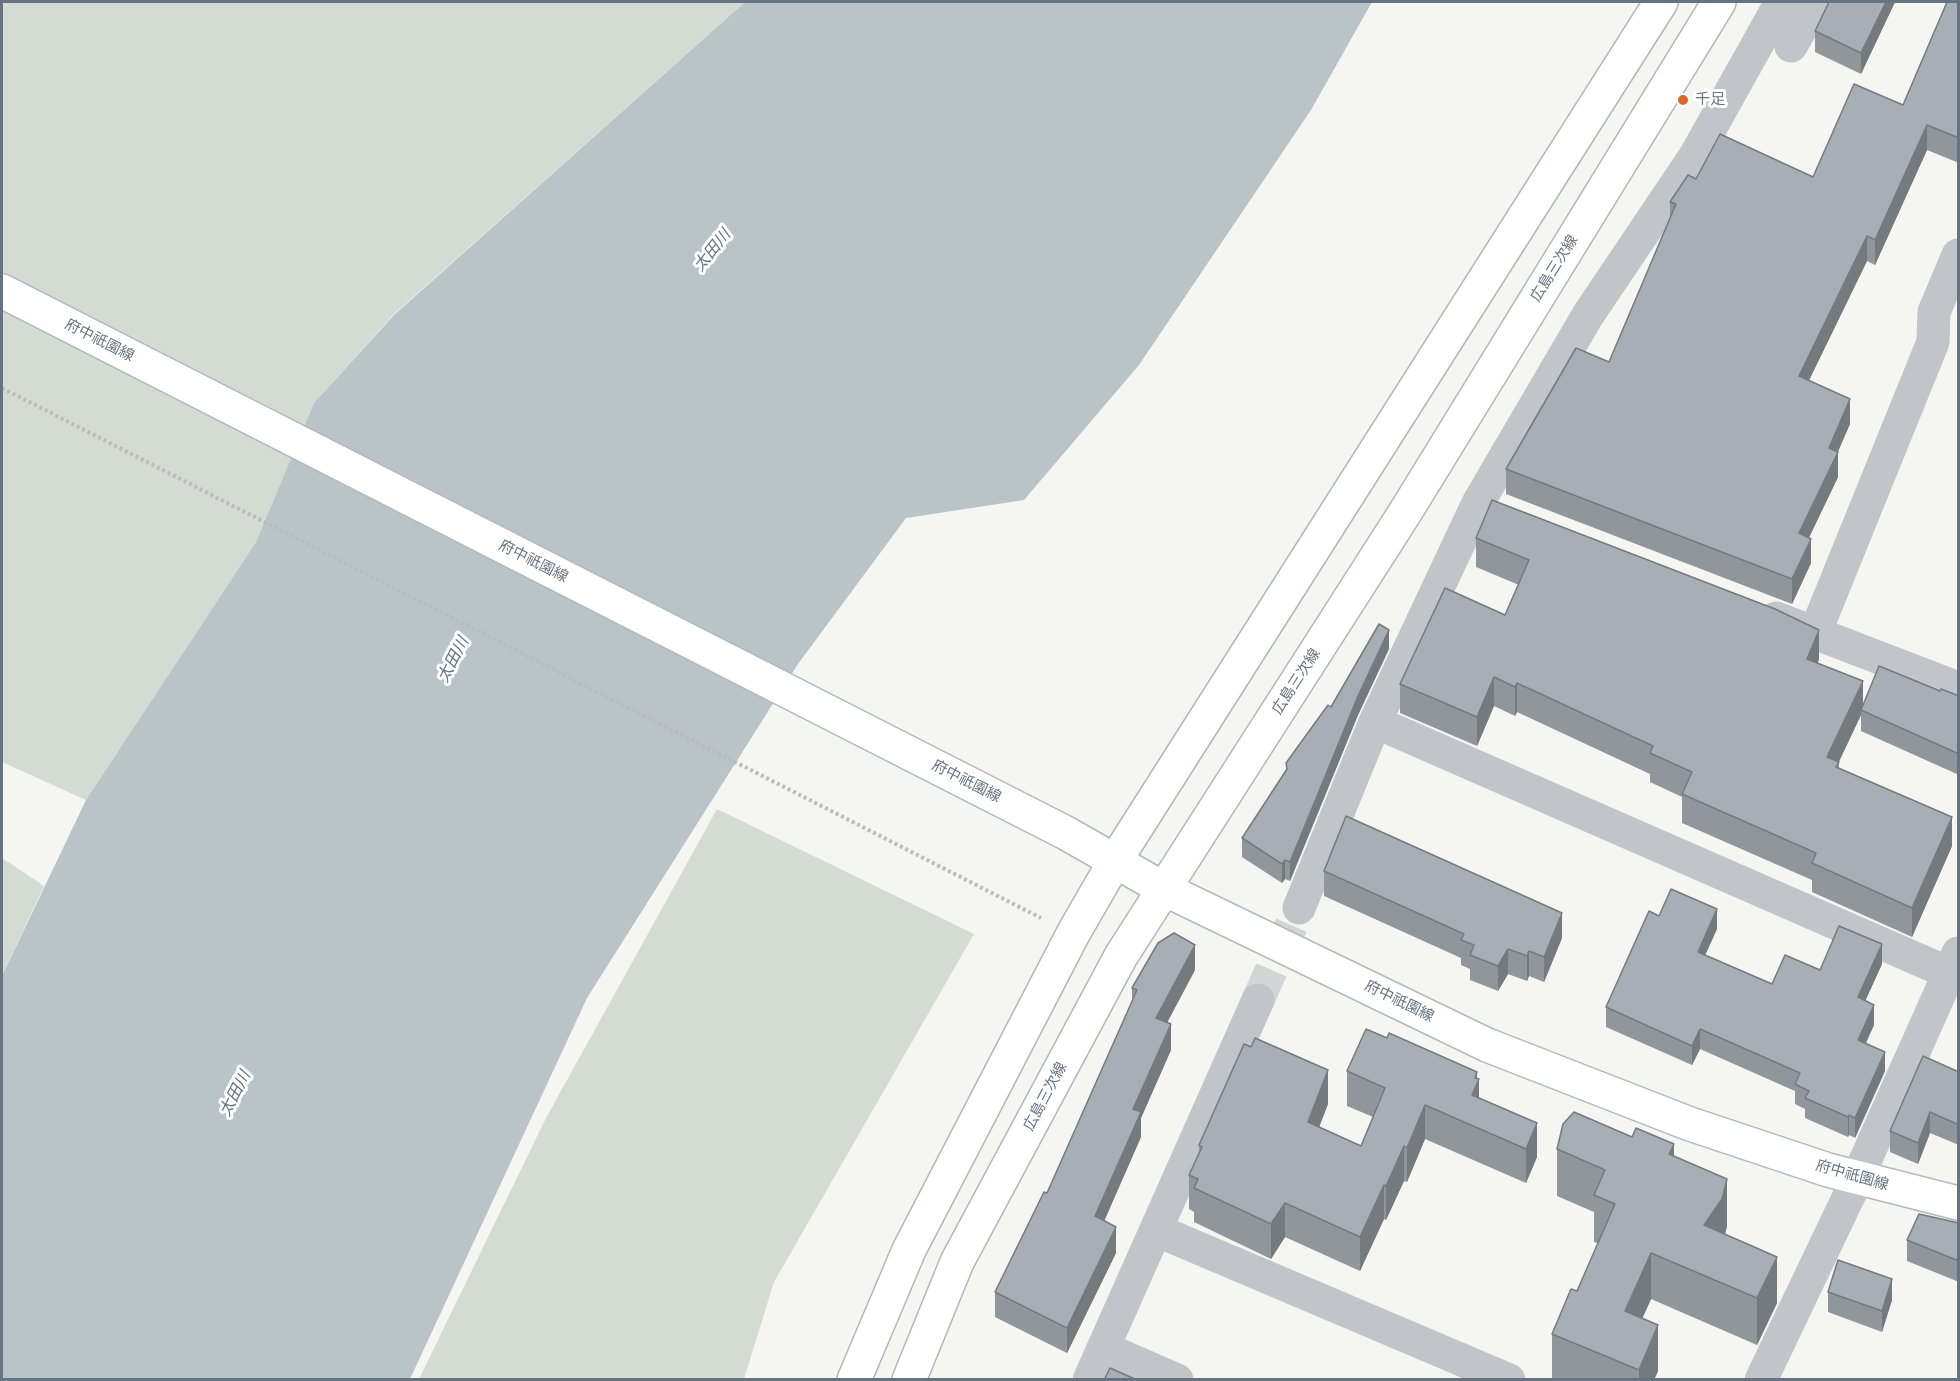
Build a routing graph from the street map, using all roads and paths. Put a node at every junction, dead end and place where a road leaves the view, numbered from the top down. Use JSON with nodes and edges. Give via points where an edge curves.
{"nodes":[{"id":1,"x":1660,"y":2,"type":"edge"},
{"id":2,"x":1719,"y":2,"type":"edge"},
{"id":3,"x":1781,"y":2,"type":"edge"},
{"id":4,"x":1816,"y":2,"type":"edge"},
{"id":5,"x":1791,"y":46,"type":"dead end"},
{"id":6,"x":1959,"y":255,"type":"edge"},
{"id":7,"x":2,"y":291,"type":"edge"},
{"id":8,"x":2,"y":388,"type":"edge"},
{"id":9,"x":1478,"y":503,"type":"junction"},
{"id":10,"x":1510,"y":516,"type":"edge"},
{"id":11,"x":1750,"y":608,"type":"edge"},
{"id":12,"x":1815,"y":633,"type":"junction"},
{"id":13,"x":1959,"y":688,"type":"edge"},
{"id":14,"x":1375,"y":722,"type":"junction"},
{"id":15,"x":1115,"y":861,"type":"junction"},
{"id":16,"x":1164,"y":889,"type":"junction"},
{"id":17,"x":1299,"y":908,"type":"tunnel mouth"},
{"id":18,"x":1043,"y":919,"type":"dead end"},
{"id":19,"x":1954,"y":963,"type":"edge"},
{"id":20,"x":1258,"y":1000,"type":"tunnel mouth"},
{"id":21,"x":1857,"y":1179,"type":"junction"},
{"id":22,"x":1959,"y":1203,"type":"edge"},
{"id":23,"x":1156,"y":1230,"type":"junction"},
{"id":24,"x":1104,"y":1348,"type":"junction"},
{"id":25,"x":854,"y":1380,"type":"edge"},
{"id":26,"x":909,"y":1380,"type":"edge"},
{"id":27,"x":1089,"y":1380,"type":"edge"},
{"id":28,"x":1178,"y":1380,"type":"edge"},
{"id":29,"x":1509,"y":1380,"type":"edge"},
{"id":30,"x":1761,"y":1380,"type":"edge"}],
"edges":[{"from":1,"to":15,"type":"main road"},
{"from":2,"to":16,"type":"main road","name":"広島三次線","via":[[1406,511]]},
{"from":3,"to":9,"type":"street","via":[[1695,156],[1588,315]]},
{"from":4,"to":5,"type":"street"},
{"from":6,"to":12,"type":"street","via":[[1934,312],[1933,342]]},
{"from":7,"to":15,"type":"main road","name":"府中祇園線"},
{"from":8,"to":18,"type":"path"},
{"from":9,"to":10,"type":"street"},
{"from":9,"to":14,"type":"street"},
{"from":11,"to":12,"type":"street"},
{"from":12,"to":13,"type":"street"},
{"from":14,"to":17,"type":"street"},
{"from":14,"to":19,"type":"street"},
{"from":15,"to":16,"type":"main road","name":"府中祇園線"},
{"from":15,"to":25,"type":"main road","via":[[1074,932],[909,1250]]},
{"from":16,"to":21,"type":"main road","name":"府中祇園線","via":[[1487,1045],[1690,1124]]},
{"from":16,"to":26,"type":"main road","name":"広島三次線","via":[[1121,956],[963,1251]]},
{"from":19,"to":21,"type":"street"},
{"from":20,"to":23,"type":"street"},
{"from":21,"to":22,"type":"main road","name":"府中祇園線"},
{"from":21,"to":30,"type":"street"},
{"from":23,"to":24,"type":"street"},
{"from":23,"to":29,"type":"street"},
{"from":24,"to":27,"type":"street"},
{"from":24,"to":28,"type":"street"}]}
